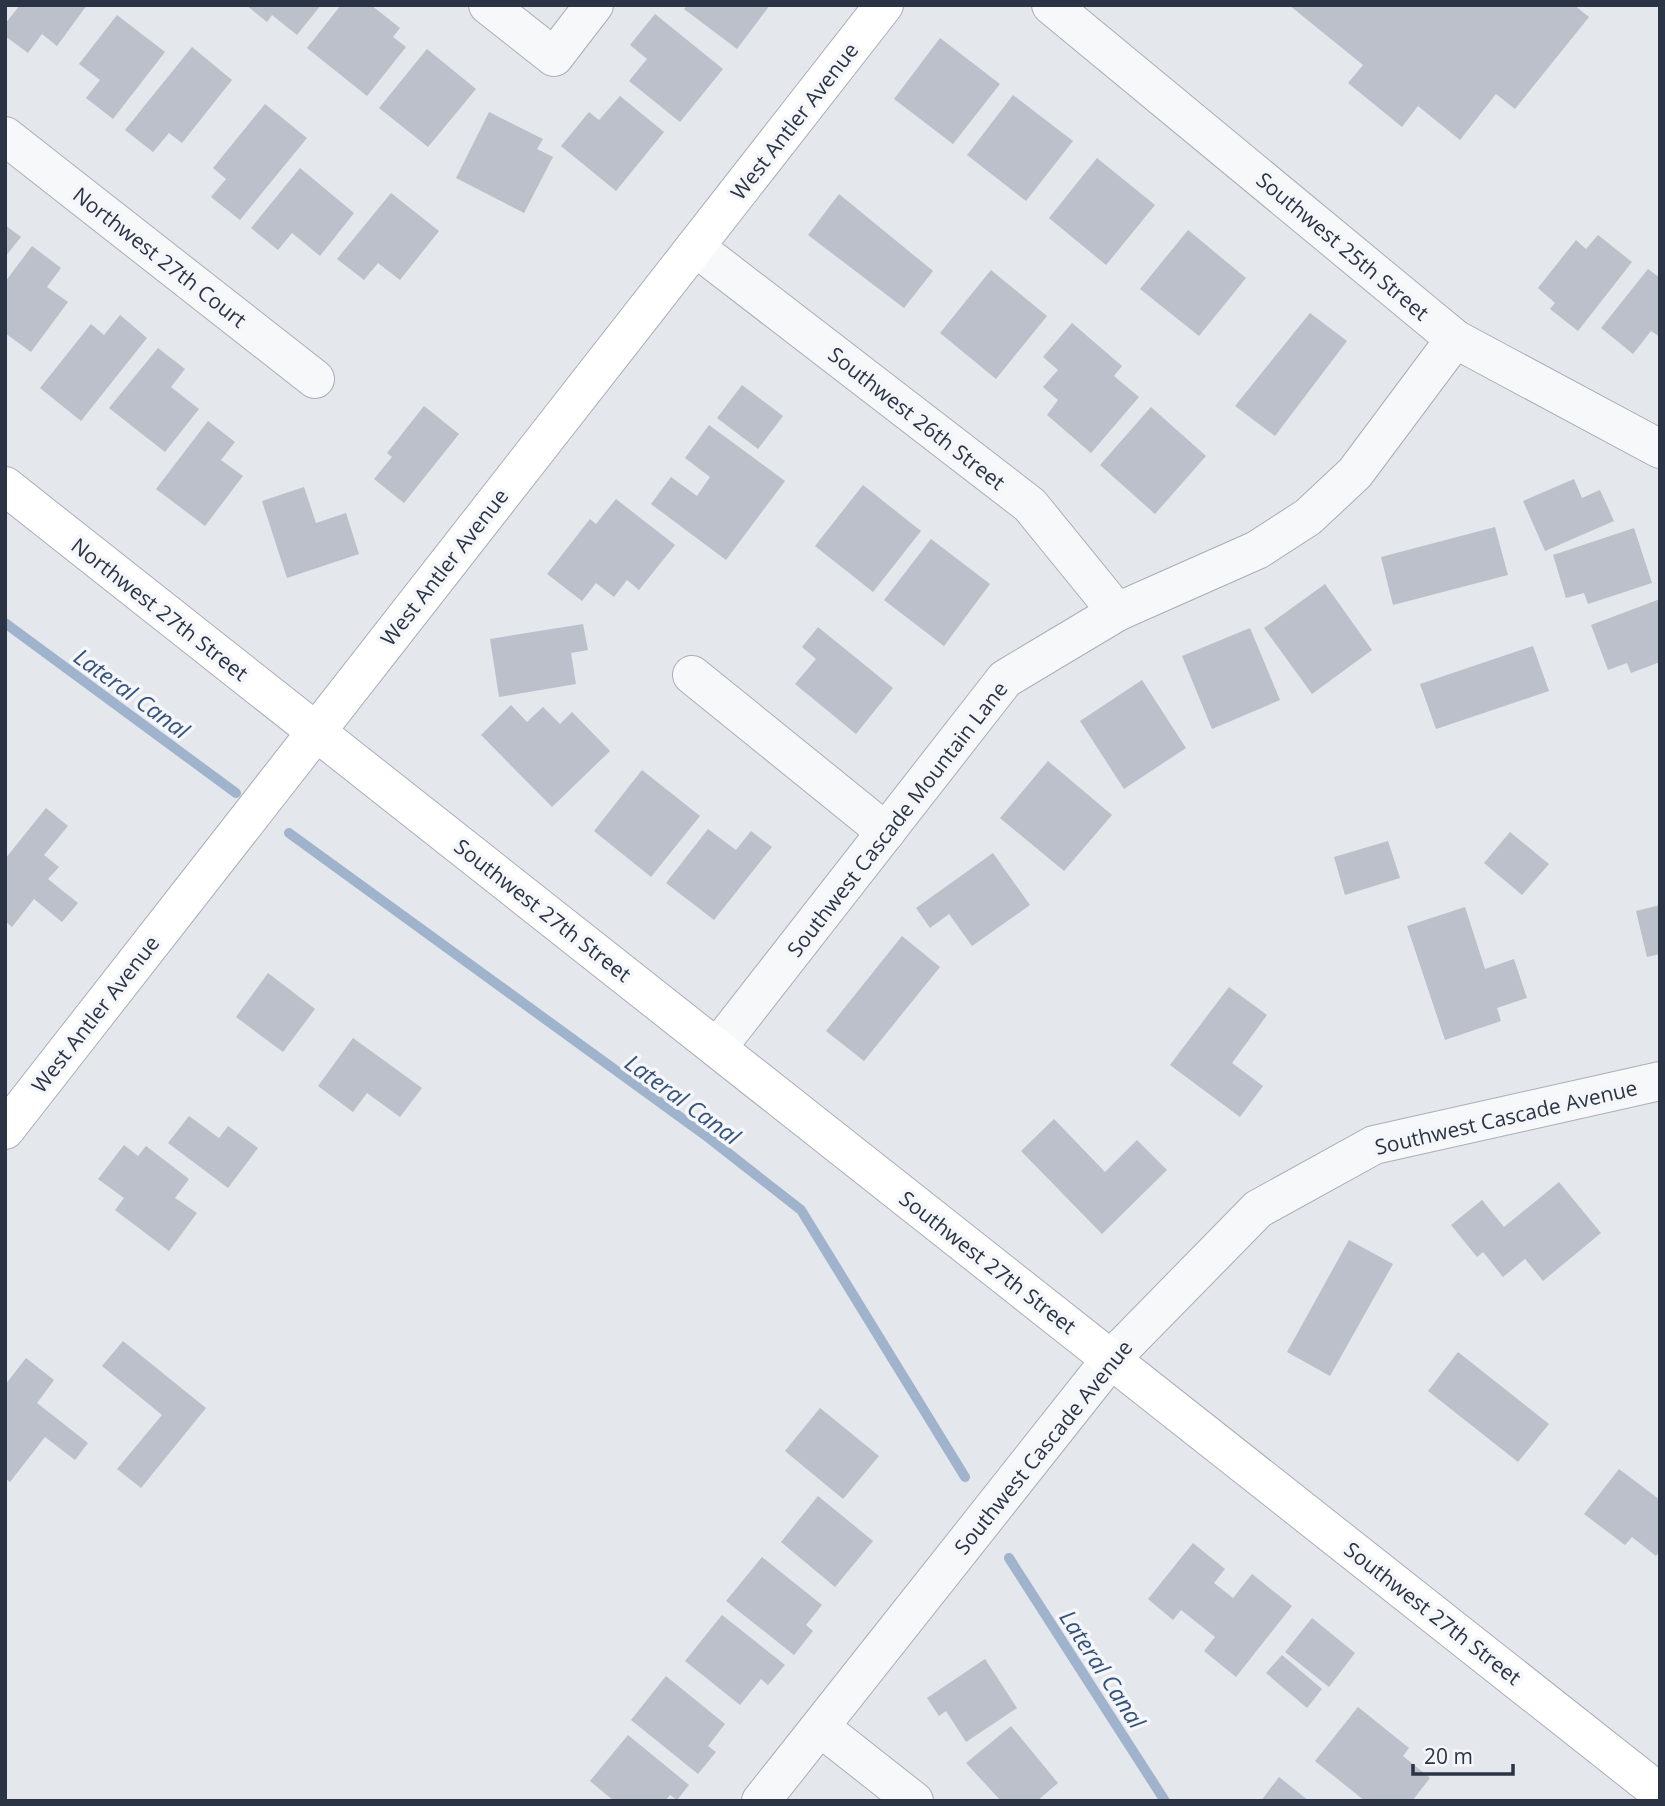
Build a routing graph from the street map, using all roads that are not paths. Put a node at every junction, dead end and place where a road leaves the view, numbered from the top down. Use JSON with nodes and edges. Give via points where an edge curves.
{"nodes":[{"id":1,"x":488,"y":5,"type":"edge"},
{"id":2,"x":594,"y":5,"type":"edge"},
{"id":3,"x":884,"y":5,"type":"edge"},
{"id":4,"x":1051,"y":5,"type":"edge"},
{"id":5,"x":5,"y":136,"type":"edge"},
{"id":6,"x":695,"y":247,"type":"junction"},
{"id":7,"x":1455,"y":339,"type":"junction"},
{"id":8,"x":314,"y":379,"type":"dead end"},
{"id":9,"x":1660,"y":449,"type":"edge"},
{"id":10,"x":5,"y":486,"type":"edge"},
{"id":11,"x":1117,"y":612,"type":"junction"},
{"id":12,"x":692,"y":675,"type":"dead end"},
{"id":13,"x":316,"y":731,"type":"junction"},
{"id":14,"x":886,"y":832,"type":"junction"},
{"id":15,"x":717,"y":1048,"type":"junction"},
{"id":16,"x":1660,"y":1081,"type":"edge"},
{"id":17,"x":5,"y":1130,"type":"edge"},
{"id":18,"x":1111,"y":1359,"type":"junction"},
{"id":19,"x":820,"y":1727,"type":"junction"},
{"id":20,"x":1660,"y":1793,"type":"edge"},
{"id":21,"x":761,"y":1801,"type":"edge"},
{"id":22,"x":914,"y":1801,"type":"edge"}],
"edges":[{"from":1,"to":2,"type":"street","via":[[554,57]]},
{"from":3,"to":6,"type":"street","name":"West Antler Avenue"},
{"from":4,"to":7,"type":"street","name":"Southwest 25th Street"},
{"from":5,"to":8,"type":"street","name":"Northwest 27th Court"},
{"from":6,"to":11,"type":"street","name":"Southwest 26th Street","via":[[1030,505]]},
{"from":6,"to":13,"type":"street","name":"West Antler Avenue"},
{"from":7,"to":9,"type":"street","name":"Southwest 25th Street"},
{"from":7,"to":11,"type":"street","name":"Southwest Cascade Mountain Lane","via":[[1355,473],[1308,517],[1257,550]]},
{"from":10,"to":13,"type":"street","name":"Northwest 27th Street"},
{"from":11,"to":14,"type":"street","name":"Southwest Cascade Mountain Lane","via":[[1005,679]]},
{"from":12,"to":14,"type":"street"},
{"from":13,"to":15,"type":"street","name":"Southwest 27th Street"},
{"from":13,"to":17,"type":"street","name":"West Antler Avenue"},
{"from":14,"to":15,"type":"street","name":"Southwest Cascade Mountain Lane"},
{"from":15,"to":18,"type":"street","name":"Southwest 27th Street"},
{"from":16,"to":18,"type":"street","name":"Southwest Cascade Avenue","via":[[1374,1145],[1258,1209]]},
{"from":18,"to":19,"type":"street","name":"Southwest Cascade Avenue"},
{"from":18,"to":20,"type":"street","name":"Southwest 27th Street"},
{"from":19,"to":21,"type":"street","name":"Southwest Cascade Avenue"},
{"from":19,"to":22,"type":"street"}]}
